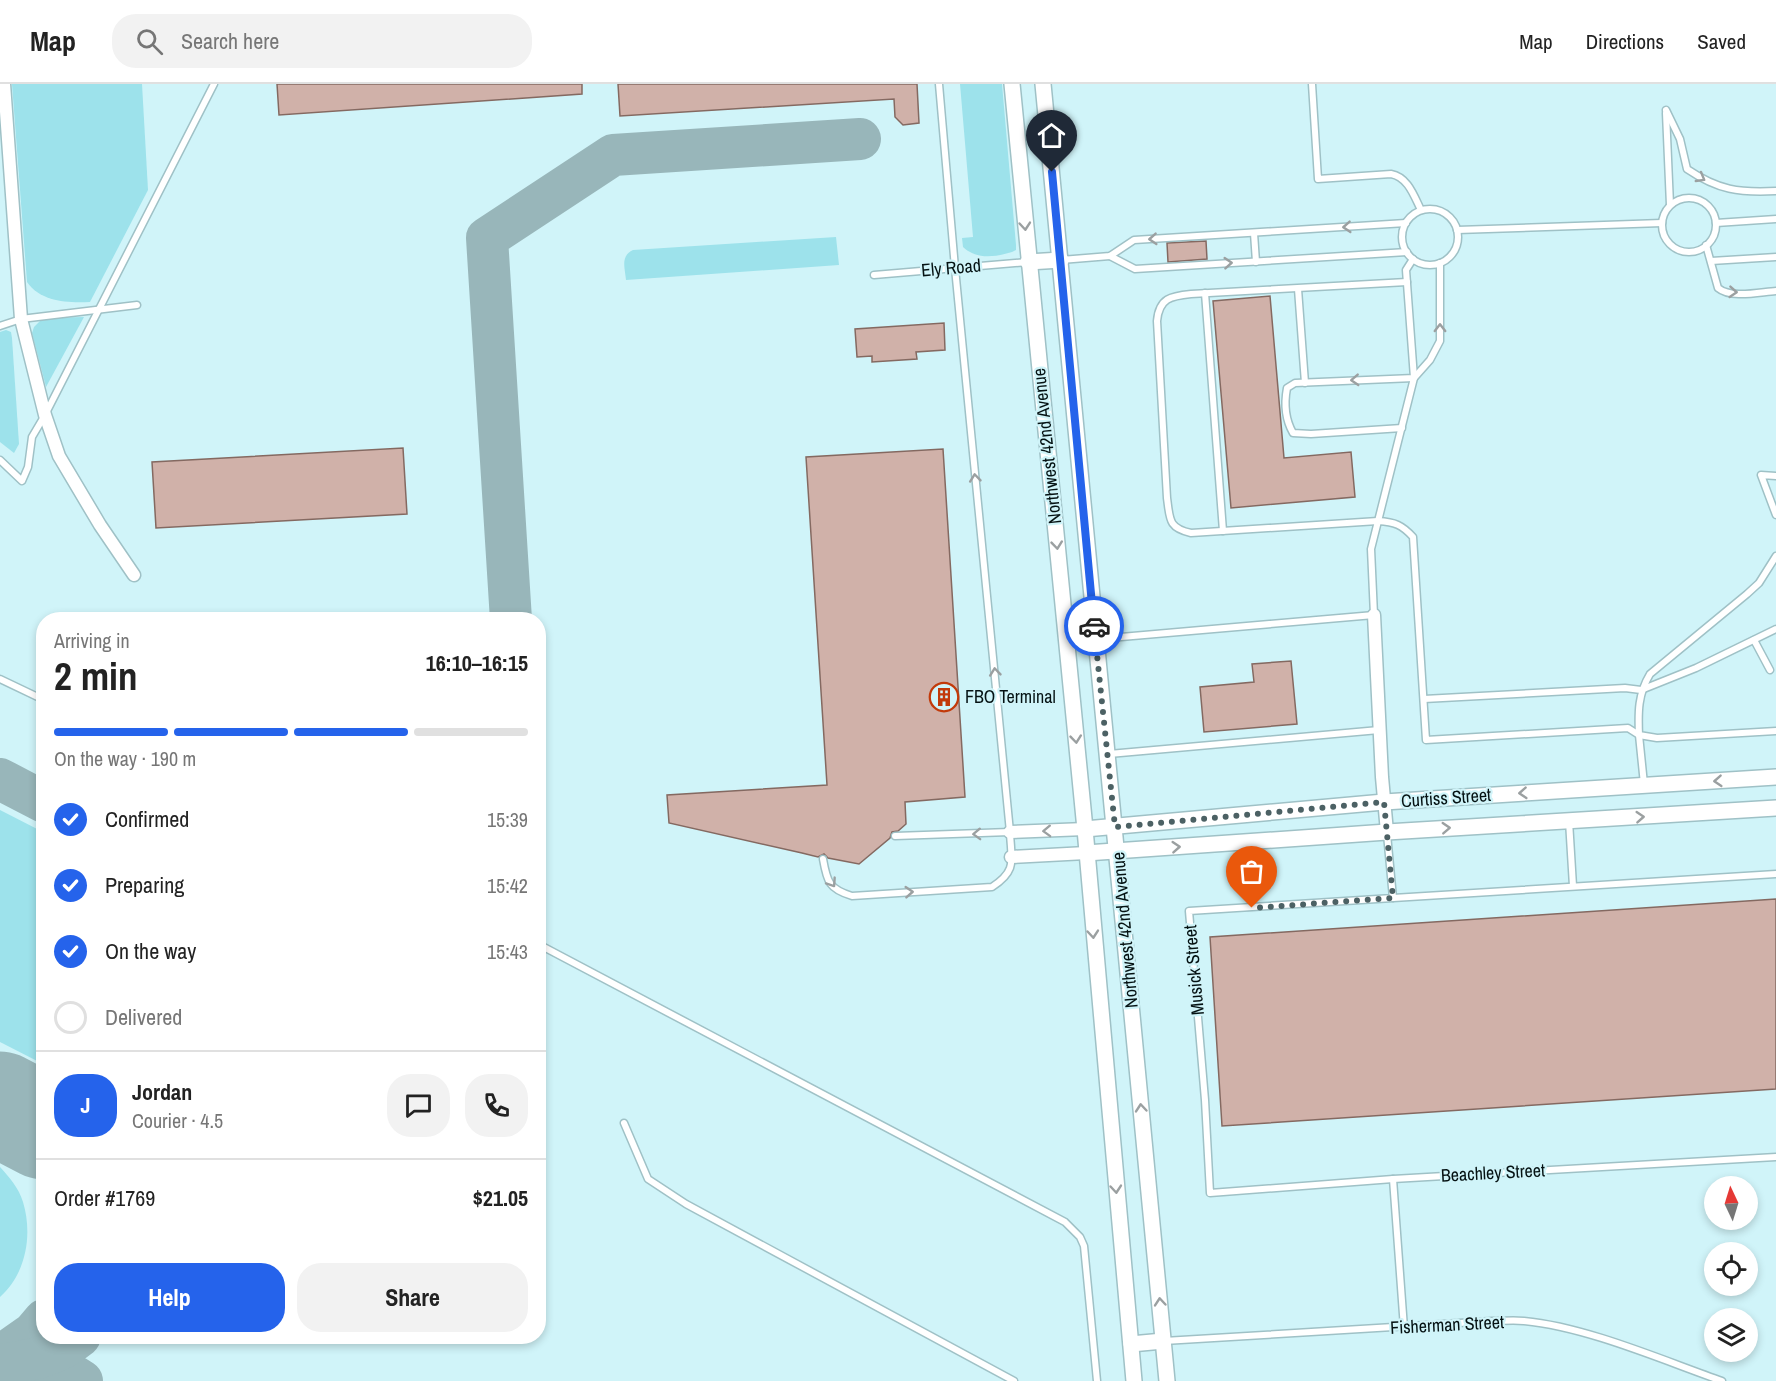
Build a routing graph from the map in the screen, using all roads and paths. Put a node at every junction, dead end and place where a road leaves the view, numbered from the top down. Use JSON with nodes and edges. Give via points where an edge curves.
{"nodes":[{"id":1,"x":4,"y":84,"type":"edge"},
{"id":2,"x":214,"y":84,"type":"edge"},
{"id":3,"x":939,"y":84,"type":"edge"},
{"id":4,"x":1012,"y":84,"type":"edge"},
{"id":5,"x":1043,"y":84,"type":"edge"},
{"id":6,"x":1312,"y":84,"type":"edge"},
{"id":7,"x":1776,"y":191,"type":"edge"},
{"id":8,"x":1670,"y":205,"type":"junction"},
{"id":9,"x":1421,"y":210,"type":"junction"},
{"id":10,"x":1776,"y":219,"type":"edge"},
{"id":11,"x":1406,"y":223,"type":"junction"},
{"id":12,"x":1662,"y":223,"type":"junction"},
{"id":13,"x":1716,"y":223,"type":"junction"},
{"id":14,"x":1457,"y":230,"type":"junction"},
{"id":15,"x":1254,"y":233,"type":"junction"},
{"id":16,"x":1706,"y":245,"type":"junction"},
{"id":17,"x":1407,"y":252,"type":"junction"},
{"id":18,"x":1110,"y":256,"type":"junction"},
{"id":19,"x":1776,"y":257,"type":"edge"},
{"id":20,"x":1413,"y":259,"type":"junction"},
{"id":21,"x":1061,"y":260,"type":"junction"},
{"id":22,"x":1711,"y":261,"type":"junction"},
{"id":23,"x":1028,"y":262,"type":"junction"},
{"id":24,"x":1256,"y":262,"type":"junction"},
{"id":25,"x":1440,"y":263,"type":"junction"},
{"id":26,"x":955,"y":268,"type":"junction"},
{"id":27,"x":874,"y":275,"type":"dead end"},
{"id":28,"x":1407,"y":282,"type":"junction"},
{"id":29,"x":1298,"y":289,"type":"junction"},
{"id":30,"x":1776,"y":291,"type":"edge"},
{"id":31,"x":1205,"y":293,"type":"junction"},
{"id":32,"x":137,"y":304,"type":"dead end"},
{"id":33,"x":99,"y":308,"type":"junction"},
{"id":34,"x":21,"y":319,"type":"junction"},
{"id":35,"x":0,"y":326,"type":"edge"},
{"id":36,"x":1414,"y":378,"type":"junction"},
{"id":37,"x":1305,"y":383,"type":"junction"},
{"id":38,"x":45,"y":414,"type":"junction"},
{"id":39,"x":1402,"y":428,"type":"junction"},
{"id":40,"x":0,"y":460,"type":"edge"},
{"id":41,"x":1776,"y":476,"type":"edge"},
{"id":42,"x":1776,"y":515,"type":"edge"},
{"id":43,"x":1378,"y":521,"type":"junction"},
{"id":44,"x":1223,"y":531,"type":"junction"},
{"id":45,"x":1776,"y":556,"type":"edge"},
{"id":46,"x":134,"y":575,"type":"dead end"},
{"id":47,"x":1374,"y":615,"type":"junction"},
{"id":48,"x":1776,"y":629,"type":"edge"},
{"id":49,"x":1095,"y":639,"type":"junction"},
{"id":50,"x":1754,"y":640,"type":"junction"},
{"id":51,"x":1770,"y":670,"type":"dead end"},
{"id":52,"x":0,"y":679,"type":"edge"},
{"id":53,"x":1641,"y":690,"type":"junction"},
{"id":54,"x":36,"y":696,"type":"edge"},
{"id":55,"x":1424,"y":699,"type":"junction"},
{"id":56,"x":1379,"y":729,"type":"junction"},
{"id":57,"x":1776,"y":731,"type":"edge"},
{"id":58,"x":1639,"y":735,"type":"junction"},
{"id":59,"x":1108,"y":754,"type":"junction"},
{"id":60,"x":1776,"y":777,"type":"edge"},
{"id":61,"x":1644,"y":785,"type":"junction"},
{"id":62,"x":1384,"y":802,"type":"junction"},
{"id":63,"x":1776,"y":808,"type":"edge"},
{"id":64,"x":1569,"y":821,"type":"junction"},
{"id":65,"x":1115,"y":827,"type":"junction"},
{"id":66,"x":1085,"y":829,"type":"junction"},
{"id":67,"x":1010,"y":832,"type":"junction"},
{"id":68,"x":1387,"y":832,"type":"junction"},
{"id":69,"x":895,"y":836,"type":"dead end"},
{"id":70,"x":1118,"y":851,"type":"junction"},
{"id":71,"x":1086,"y":853,"type":"junction"},
{"id":72,"x":1011,"y":857,"type":"junction"},
{"id":73,"x":823,"y":859,"type":"dead end"},
{"id":74,"x":1776,"y":874,"type":"edge"},
{"id":75,"x":1574,"y":886,"type":"junction"},
{"id":76,"x":1393,"y":898,"type":"junction"},
{"id":77,"x":546,"y":948,"type":"edge"},
{"id":78,"x":624,"y":1123,"type":"dead end"},
{"id":79,"x":1776,"y":1157,"type":"edge"},
{"id":80,"x":1393,"y":1179,"type":"junction"},
{"id":81,"x":1210,"y":1193,"type":"joint"},
{"id":82,"x":1404,"y":1328,"type":"junction"},
{"id":83,"x":1164,"y":1341,"type":"junction"},
{"id":84,"x":1131,"y":1344,"type":"junction"},
{"id":85,"x":1014,"y":1381,"type":"edge"},
{"id":86,"x":1097,"y":1381,"type":"edge"},
{"id":87,"x":1134,"y":1381,"type":"edge"},
{"id":88,"x":1167,"y":1381,"type":"edge"},
{"id":89,"x":1722,"y":1381,"type":"edge"}],
"edges":[{"from":1,"to":34,"type":"street"},
{"from":2,"to":33,"type":"lane"},
{"from":3,"to":26,"type":"lane"},
{"from":4,"to":23,"type":"street","name":"Northwest 42nd Avenue","one_way":true},
{"from":5,"to":21,"type":"street","name":"Northwest 42nd Avenue"},
{"from":6,"to":9,"type":"lane","via":[[1318,179],[1398,175]]},
{"from":8,"to":7,"type":"lane","one_way":true,"via":[[1666,110],[1680,139],[1687,169],[1721,188]]},
{"from":8,"to":12,"type":"lane"},
{"from":8,"to":13,"type":"lane","via":[[1686,198],[1702,202],[1714,214]]},
{"from":9,"to":11,"type":"lane"},
{"from":9,"to":14,"type":"lane","via":[[1440,210],[1454,221]]},
{"from":10,"to":13,"type":"lane"},
{"from":11,"to":15,"type":"lane","one_way":true},
{"from":11,"to":17,"type":"lane","via":[[1402,238]]},
{"from":12,"to":14,"type":"lane"},
{"from":12,"to":16,"type":"lane","via":[[1667,240],[1681,250],[1698,250]]},
{"from":13,"to":16,"type":"lane"},
{"from":14,"to":25,"type":"lane","via":[[1457,246]]},
{"from":15,"to":18,"type":"lane","one_way":true,"via":[[1134,240]]},
{"from":15,"to":24,"type":"lane"},
{"from":16,"to":22,"type":"lane"},
{"from":17,"to":20,"type":"lane"},
{"from":17,"to":24,"type":"lane"},
{"from":18,"to":21,"type":"lane"},
{"from":18,"to":24,"type":"lane","one_way":true,"via":[[1135,269]]},
{"from":19,"to":22,"type":"lane"},
{"from":20,"to":25,"type":"lane","via":[[1431,265]]},
{"from":20,"to":28,"type":"lane","via":[[1406,270]]},
{"from":21,"to":23,"type":"street"},
{"from":21,"to":49,"type":"street","name":"Northwest 42nd Avenue"},
{"from":22,"to":30,"type":"lane","one_way":true,"via":[[1718,288],[1723,292]]},
{"from":23,"to":26,"type":"lane","name":"Ely Road"},
{"from":23,"to":66,"type":"street","name":"Northwest 42nd Avenue","one_way":true},
{"from":36,"to":25,"type":"lane","one_way":true,"via":[[1440,341]]},
{"from":26,"to":27,"type":"lane","name":"Ely Road"},
{"from":67,"to":26,"type":"lane","one_way":true},
{"from":28,"to":29,"type":"lane"},
{"from":28,"to":36,"type":"lane"},
{"from":29,"to":31,"type":"lane"},
{"from":29,"to":37,"type":"lane"},
{"from":31,"to":44,"type":"lane"},
{"from":31,"to":44,"type":"lane","via":[[1173,296],[1158,311],[1167,498],[1170,521],[1179,530]]},
{"from":32,"to":33,"type":"lane"},
{"from":33,"to":34,"type":"lane"},
{"from":33,"to":38,"type":"lane"},
{"from":34,"to":35,"type":"lane"},
{"from":34,"to":38,"type":"street"},
{"from":36,"to":37,"type":"lane","one_way":true},
{"from":36,"to":39,"type":"lane"},
{"from":37,"to":39,"type":"lane","via":[[1287,388],[1284,403],[1293,433]]},
{"from":38,"to":40,"type":"lane","via":[[32,437],[22,481]]},
{"from":38,"to":46,"type":"street","via":[[60,456]]},
{"from":39,"to":43,"type":"lane"},
{"from":41,"to":42,"type":"lane","via":[[1761,475]]},
{"from":43,"to":44,"type":"lane"},
{"from":43,"to":47,"type":"lane","via":[[1371,549]]},
{"from":43,"to":55,"type":"lane","via":[[1404,526],[1413,537]]},
{"from":45,"to":53,"type":"lane","via":[[1759,583],[1655,669]]},
{"from":47,"to":49,"type":"lane"},
{"from":47,"to":56,"type":"street"},
{"from":48,"to":50,"type":"lane"},
{"from":49,"to":59,"type":"street","name":"Northwest 42nd Avenue"},
{"from":50,"to":51,"type":"lane"},
{"from":50,"to":53,"type":"lane"},
{"from":52,"to":54,"type":"lane"},
{"from":53,"to":55,"type":"lane"},
{"from":53,"to":58,"type":"lane"},
{"from":55,"to":58,"type":"lane","via":[[1426,740],[1628,728]]},
{"from":56,"to":59,"type":"lane"},
{"from":56,"to":62,"type":"street"},
{"from":57,"to":58,"type":"lane","via":[[1657,738]]},
{"from":58,"to":61,"type":"lane"},
{"from":59,"to":65,"type":"street","name":"Northwest 42nd Avenue"},
{"from":60,"to":61,"type":"street","name":"Curtiss Street","one_way":true},
{"from":61,"to":62,"type":"street","name":"Curtiss Street","one_way":true},
{"from":62,"to":65,"type":"street","name":"Curtiss Street"},
{"from":62,"to":68,"type":"street"},
{"from":64,"to":63,"type":"street","name":"Curtiss Street","one_way":true},
{"from":68,"to":64,"type":"street","name":"Curtiss Street","one_way":true},
{"from":64,"to":75,"type":"lane"},
{"from":65,"to":66,"type":"street","name":"Curtiss Street"},
{"from":65,"to":70,"type":"street","name":"Northwest 42nd Avenue"},
{"from":66,"to":67,"type":"street","name":"Curtiss Street","one_way":true},
{"from":66,"to":71,"type":"street","name":"Northwest 42nd Avenue"},
{"from":67,"to":69,"type":"lane","one_way":true},
{"from":67,"to":72,"type":"lane"},
{"from":70,"to":68,"type":"street","name":"Curtiss Street","one_way":true},
{"from":68,"to":76,"type":"lane"},
{"from":70,"to":71,"type":"street","name":"Curtiss Street"},
{"from":83,"to":70,"type":"street","name":"Northwest 42nd Avenue","one_way":true},
{"from":71,"to":72,"type":"street","name":"Curtiss Street"},
{"from":71,"to":84,"type":"street","name":"Northwest 42nd Avenue","one_way":true},
{"from":73,"to":72,"type":"lane","one_way":true,"via":[[827,880],[837,891],[852,896],[992,887],[1005,878],[1012,865]]},
{"from":74,"to":75,"type":"lane"},
{"from":75,"to":76,"type":"lane"},
{"from":76,"to":81,"type":"lane","name":"Musick Street","via":[[1189,911]]},
{"from":77,"to":86,"type":"lane","via":[[1065,1222],[1084,1246]]},
{"from":78,"to":85,"type":"lane","via":[[648,1179],[686,1204]]},
{"from":79,"to":80,"type":"lane","name":"Beachley Street"},
{"from":80,"to":81,"type":"lane","name":"Beachley Street"},
{"from":80,"to":82,"type":"lane"},
{"from":82,"to":83,"type":"lane","name":"Fisherman Street"},
{"from":82,"to":89,"type":"lane","name":"Fisherman Street","via":[[1524,1321],[1607,1341]]},
{"from":83,"to":84,"type":"street"},
{"from":83,"to":88,"type":"street","name":"Northwest 42nd Avenue"},
{"from":84,"to":87,"type":"street","name":"Northwest 42nd Avenue"}]}
